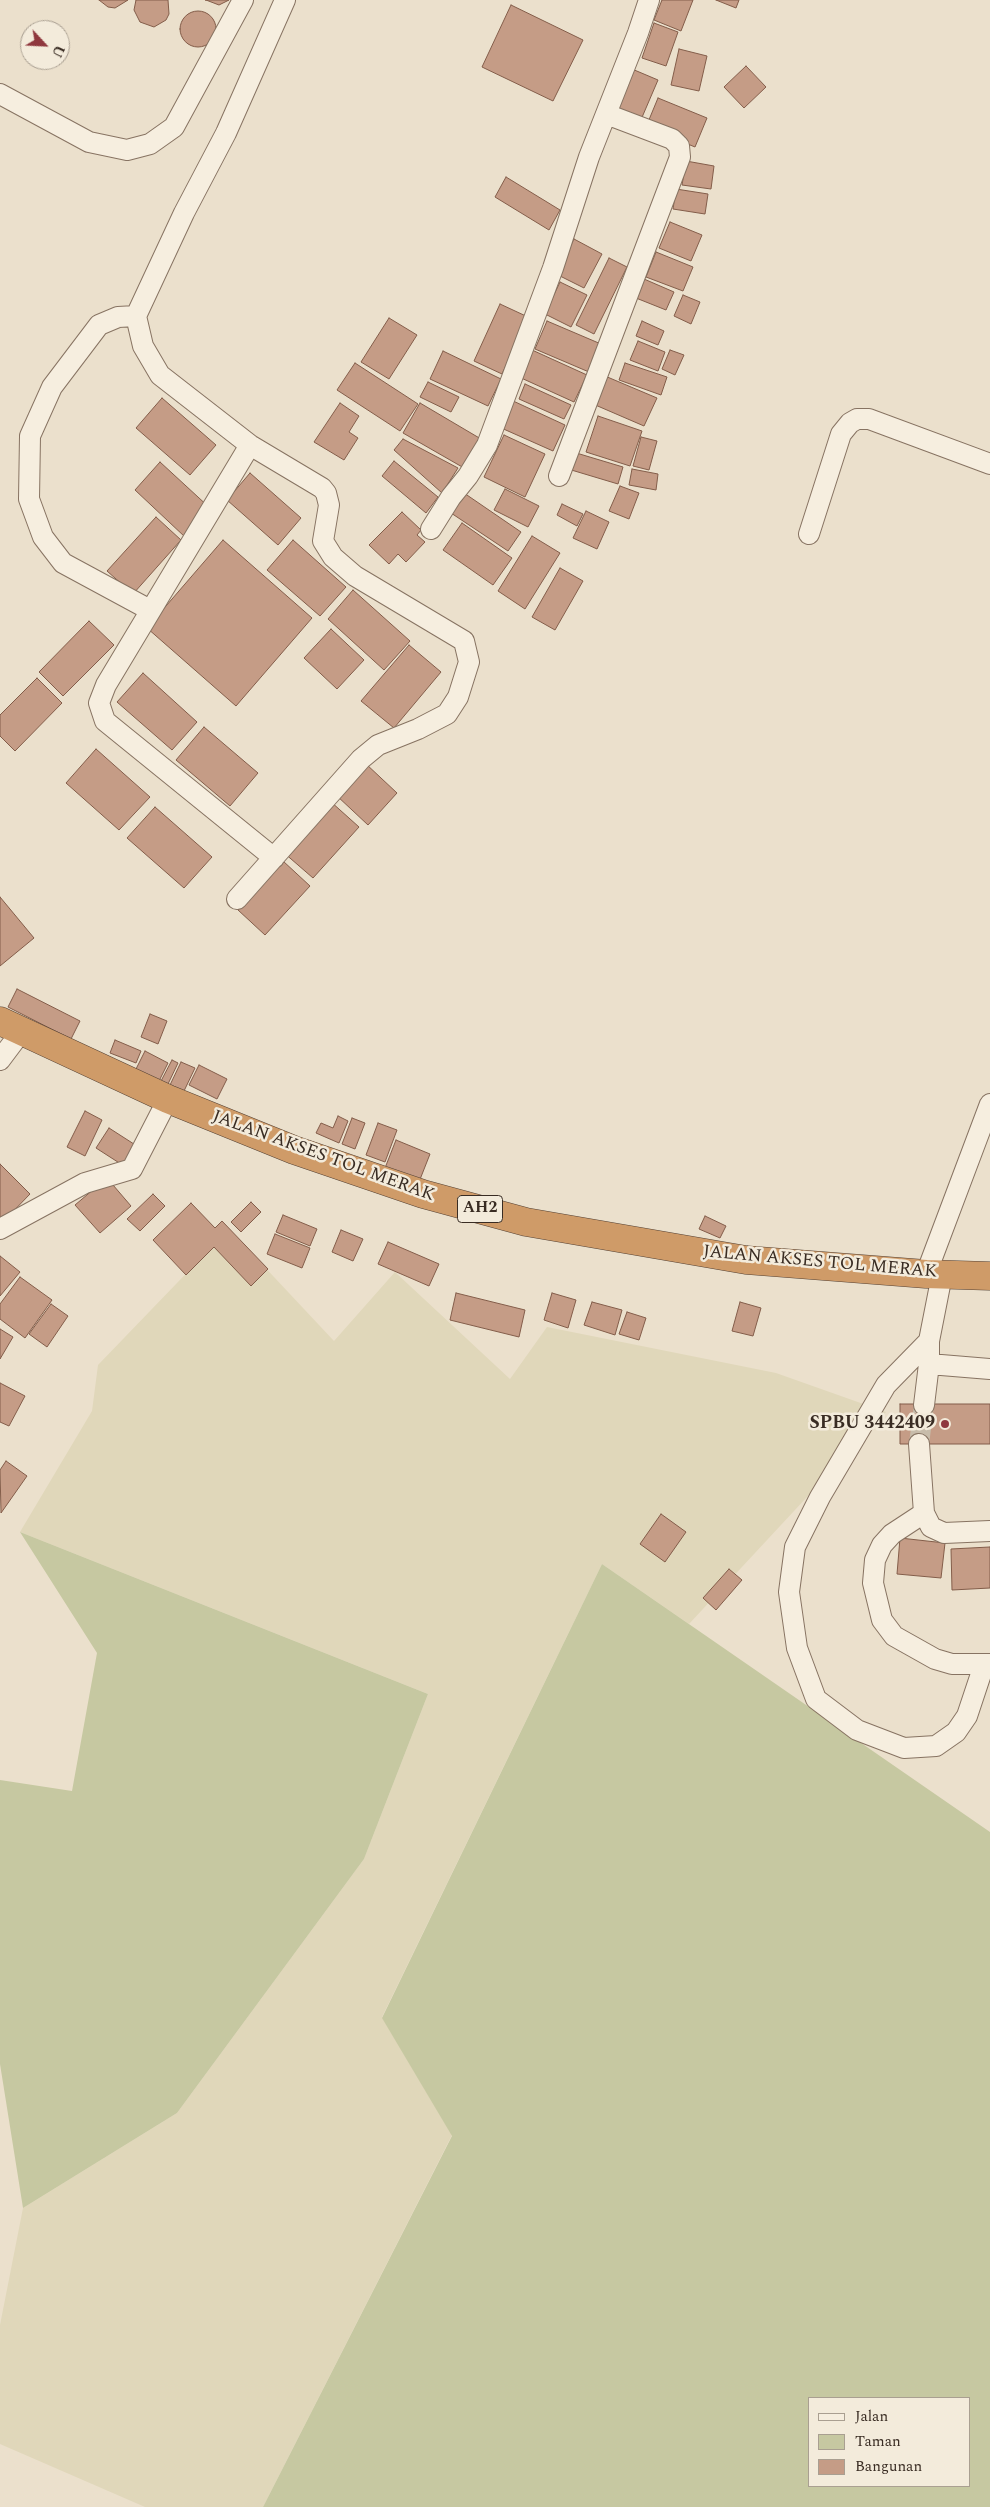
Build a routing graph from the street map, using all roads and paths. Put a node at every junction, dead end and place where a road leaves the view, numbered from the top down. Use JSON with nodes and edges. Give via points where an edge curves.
{"nodes":[{"id":1,"x":243,"y":0,"type":"edge"},
{"id":2,"x":285,"y":0,"type":"edge"},
{"id":3,"x":649,"y":0,"type":"edge"},
{"id":4,"x":0,"y":94,"type":"edge"},
{"id":5,"x":606,"y":114,"type":"junction"},
{"id":6,"x":136,"y":316,"type":"junction"},
{"id":7,"x":250,"y":446,"type":"junction"},
{"id":8,"x":990,"y":464,"type":"edge"},
{"id":9,"x":559,"y":476,"type":"dead end"},
{"id":10,"x":431,"y":528,"type":"dead end"},
{"id":11,"x":809,"y":534,"type":"dead end"},
{"id":12,"x":150,"y":610,"type":"junction"},
{"id":13,"x":274,"y":858,"type":"junction"},
{"id":14,"x":237,"y":899,"type":"dead end"},
{"id":15,"x":10,"y":1027,"type":"edge"},
{"id":16,"x":0,"y":1060,"type":"edge"},
{"id":17,"x":168,"y":1099,"type":"junction"},
{"id":18,"x":990,"y":1104,"type":"edge"},
{"id":19,"x":0,"y":1229,"type":"edge"},
{"id":20,"x":934,"y":1274,"type":"junction"},
{"id":21,"x":990,"y":1276,"type":"edge"},
{"id":22,"x":929,"y":1341,"type":"junction"},
{"id":23,"x":929,"y":1364,"type":"junction"},
{"id":24,"x":990,"y":1369,"type":"edge"},
{"id":25,"x":924,"y":1405,"type":"tunnel mouth"},
{"id":26,"x":919,"y":1444,"type":"tunnel mouth"},
{"id":27,"x":924,"y":1513,"type":"junction"},
{"id":28,"x":990,"y":1531,"type":"edge"},
{"id":29,"x":987,"y":1664,"type":"edge"}],
"edges":[{"from":1,"to":4,"type":"street","via":[[174,127],[150,144],[127,150],[89,142]]},
{"from":2,"to":6,"type":"street","via":[[226,133]]},
{"from":3,"to":5,"type":"street"},
{"from":5,"to":9,"type":"street","via":[[672,139],[679,146],[680,157]]},
{"from":5,"to":10,"type":"street","via":[[487,445]]},
{"from":6,"to":7,"type":"street","via":[[143,346],[160,375]]},
{"from":6,"to":12,"type":"street","via":[[118,317],[99,325],[52,387],[30,436],[30,499],[43,537],[63,563]]},
{"from":7,"to":12,"type":"street"},
{"from":7,"to":13,"type":"street","via":[[326,493],[329,505],[323,541],[333,557],[355,576],[464,641],[469,662],[458,697],[447,714],[378,745],[367,754]]},
{"from":8,"to":11,"type":"street","via":[[869,419],[857,419],[841,434]]},
{"from":12,"to":13,"type":"street","via":[[106,685],[100,703],[106,721]]},
{"from":13,"to":14,"type":"street"},
{"from":15,"to":16,"type":"street"},
{"from":15,"to":17,"type":"highway","name":"JALAN AKSES TOL MERAK","number":"AH2"},
{"from":17,"to":19,"type":"street","via":[[132,1169],[77,1187]]},
{"from":17,"to":20,"type":"highway","name":"JALAN AKSES TOL MERAK","number":"AH2","via":[[349,1170],[526,1222],[746,1260]]},
{"from":18,"to":20,"type":"street"},
{"from":20,"to":21,"type":"highway","name":"JALAN AKSES TOL MERAK","number":"AH2"},
{"from":20,"to":22,"type":"street"},
{"from":22,"to":23,"type":"street"},
{"from":22,"to":29,"type":"street","via":[[886,1385],[820,1497],[795,1548],[789,1592],[797,1648],[816,1699],[857,1730],[904,1748],[936,1746],[956,1732],[968,1716]]},
{"from":23,"to":24,"type":"street"},
{"from":23,"to":25,"type":"street"},
{"from":26,"to":27,"type":"street"},
{"from":27,"to":28,"type":"street","via":[[930,1527],[944,1533]]},
{"from":27,"to":29,"type":"street","via":[[892,1534],[875,1560],[874,1583],[882,1620],[894,1636],[935,1659],[952,1664]]}]}
